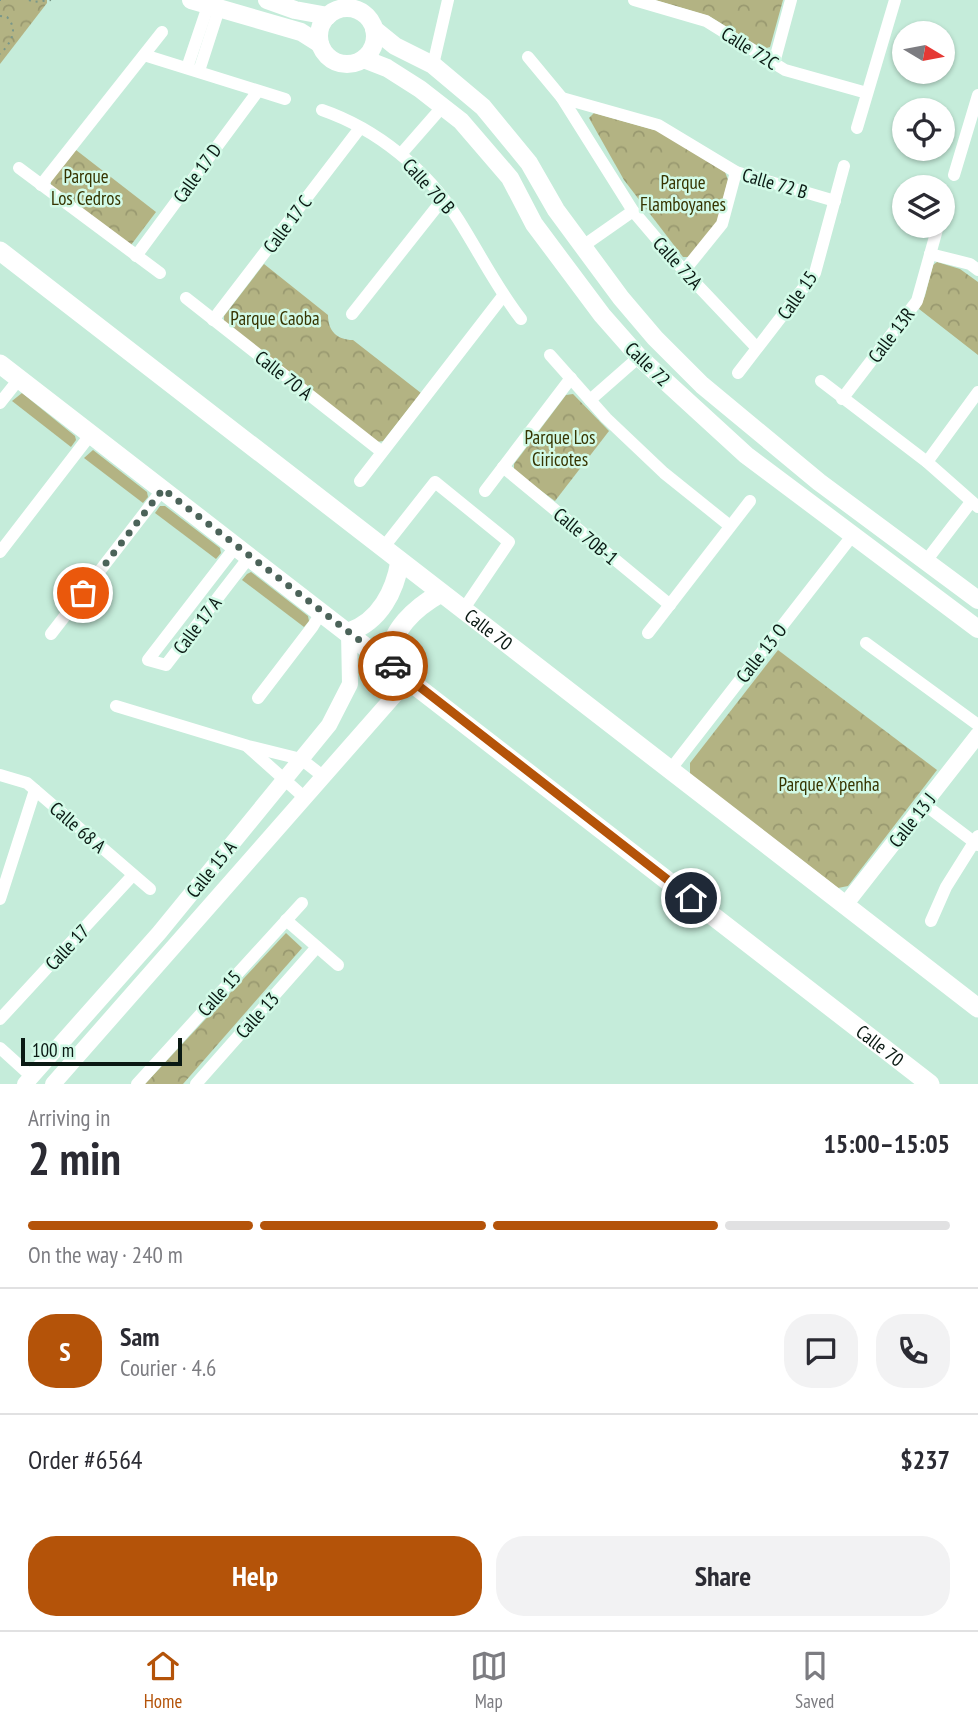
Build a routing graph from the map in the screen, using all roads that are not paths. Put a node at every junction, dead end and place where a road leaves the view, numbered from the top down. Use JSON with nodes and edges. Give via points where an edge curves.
{"nodes":[{"id":1,"x":267,"y":0,"type":"edge"},
{"id":2,"x":368,"y":0,"type":"edge"},
{"id":3,"x":448,"y":0,"type":"edge"},
{"id":4,"x":634,"y":0,"type":"edge"},
{"id":5,"x":792,"y":0,"type":"edge"},
{"id":6,"x":895,"y":0,"type":"edge"},
{"id":7,"x":206,"y":5,"type":"edge"},
{"id":8,"x":337,"y":8,"type":"edge"},
{"id":9,"x":373,"y":26,"type":"junction"},
{"id":10,"x":162,"y":32,"type":"dead end"},
{"id":11,"x":320,"y":44,"type":"junction"},
{"id":12,"x":144,"y":54,"type":"junction"},
{"id":13,"x":528,"y":57,"type":"dead end"},
{"id":14,"x":365,"y":59,"type":"junction"},
{"id":15,"x":774,"y":63,"type":"junction"},
{"id":16,"x":433,"y":65,"type":"junction"},
{"id":17,"x":193,"y":70,"type":"junction"},
{"id":18,"x":258,"y":91,"type":"junction"},
{"id":19,"x":867,"y":93,"type":"junction"},
{"id":20,"x":978,"y":95,"type":"edge"},
{"id":21,"x":562,"y":98,"type":"junction"},
{"id":22,"x":285,"y":99,"type":"dead end"},
{"id":23,"x":478,"y":103,"type":"junction"},
{"id":24,"x":443,"y":106,"type":"junction"},
{"id":25,"x":322,"y":110,"type":"dead end"},
{"id":26,"x":461,"y":121,"type":"junction"},
{"id":27,"x":360,"y":128,"type":"junction"},
{"id":28,"x":857,"y":128,"type":"dead end"},
{"id":29,"x":964,"y":144,"type":"junction"},
{"id":30,"x":978,"y":148,"type":"edge"},
{"id":31,"x":401,"y":154,"type":"junction"},
{"id":32,"x":844,"y":166,"type":"dead end"},
{"id":33,"x":19,"y":168,"type":"dead end"},
{"id":34,"x":736,"y":173,"type":"junction"},
{"id":35,"x":954,"y":175,"type":"dead end"},
{"id":36,"x":41,"y":185,"type":"junction"},
{"id":37,"x":545,"y":192,"type":"junction"},
{"id":38,"x":443,"y":200,"type":"junction"},
{"id":39,"x":835,"y":201,"type":"junction"},
{"id":40,"x":523,"y":204,"type":"junction"},
{"id":41,"x":633,"y":211,"type":"junction"},
{"id":42,"x":570,"y":229,"type":"junction"},
{"id":43,"x":935,"y":238,"type":"edge"},
{"id":44,"x":549,"y":244,"type":"junction"},
{"id":45,"x":583,"y":246,"type":"junction"},
{"id":46,"x":0,"y":251,"type":"edge"},
{"id":47,"x":930,"y":254,"type":"junction"},
{"id":48,"x":136,"y":256,"type":"junction"},
{"id":49,"x":978,"y":270,"type":"edge"},
{"id":50,"x":684,"y":271,"type":"junction"},
{"id":51,"x":160,"y":273,"type":"dead end"},
{"id":52,"x":503,"y":296,"type":"junction"},
{"id":53,"x":186,"y":298,"type":"dead end"},
{"id":54,"x":352,"y":314,"type":"dead end"},
{"id":55,"x":521,"y":319,"type":"dead end"},
{"id":56,"x":214,"y":320,"type":"junction"},
{"id":57,"x":757,"y":348,"type":"junction"},
{"id":58,"x":550,"y":355,"type":"dead end"},
{"id":59,"x":639,"y":357,"type":"junction"},
{"id":60,"x":0,"y":364,"type":"edge"},
{"id":61,"x":738,"y":373,"type":"dead end"},
{"id":62,"x":19,"y":379,"type":"junction"},
{"id":63,"x":570,"y":379,"type":"junction"},
{"id":64,"x":821,"y":381,"type":"dead end"},
{"id":65,"x":702,"y":385,"type":"junction"},
{"id":66,"x":978,"y":392,"type":"edge"},
{"id":67,"x":684,"y":398,"type":"junction"},
{"id":68,"x":842,"y":399,"type":"junction"},
{"id":69,"x":590,"y":400,"type":"junction"},
{"id":70,"x":0,"y":403,"type":"edge"},
{"id":71,"x":91,"y":433,"type":"junction"},
{"id":72,"x":382,"y":452,"type":"junction"},
{"id":73,"x":927,"y":462,"type":"junction"},
{"id":74,"x":503,"y":467,"type":"junction"},
{"id":75,"x":360,"y":481,"type":"dead end"},
{"id":76,"x":819,"y":482,"type":"junction"},
{"id":77,"x":163,"y":489,"type":"junction"},
{"id":78,"x":485,"y":491,"type":"dead end"},
{"id":79,"x":804,"y":499,"type":"junction"},
{"id":80,"x":750,"y":501,"type":"dead end"},
{"id":81,"x":974,"y":505,"type":"edge"},
{"id":82,"x":730,"y":526,"type":"junction"},
{"id":83,"x":852,"y":536,"type":"junction"},
{"id":84,"x":383,"y":548,"type":"junction"},
{"id":85,"x":243,"y":551,"type":"junction"},
{"id":86,"x":0,"y":552,"type":"edge"},
{"id":87,"x":400,"y":561,"type":"junction"},
{"id":88,"x":926,"y":561,"type":"junction"},
{"id":89,"x":441,"y":593,"type":"junction"},
{"id":90,"x":972,"y":595,"type":"edge"},
{"id":91,"x":670,"y":605,"type":"junction"},
{"id":92,"x":951,"y":609,"type":"junction"},
{"id":93,"x":463,"y":610,"type":"junction"},
{"id":94,"x":321,"y":611,"type":"junction"},
{"id":95,"x":978,"y":629,"type":"edge"},
{"id":96,"x":349,"y":632,"type":"junction"},
{"id":97,"x":648,"y":633,"type":"dead end"},
{"id":98,"x":51,"y":634,"type":"dead end"},
{"id":99,"x":866,"y":643,"type":"dead end"},
{"id":100,"x":388,"y":663,"type":"junction"},
{"id":101,"x":409,"y":679,"type":"junction"},
{"id":102,"x":258,"y":698,"type":"dead end"},
{"id":103,"x":116,"y":706,"type":"dead end"},
{"id":104,"x":978,"y":725,"type":"edge"},
{"id":105,"x":978,"y":735,"type":"edge"},
{"id":106,"x":248,"y":746,"type":"junction"},
{"id":107,"x":301,"y":759,"type":"junction"},
{"id":108,"x":670,"y":770,"type":"junction"},
{"id":109,"x":0,"y":775,"type":"edge"},
{"id":110,"x":324,"y":777,"type":"junction"},
{"id":111,"x":284,"y":780,"type":"junction"},
{"id":112,"x":34,"y":790,"type":"junction"},
{"id":113,"x":305,"y":798,"type":"junction"},
{"id":114,"x":924,"y":804,"type":"junction"},
{"id":115,"x":976,"y":841,"type":"edge"},
{"id":116,"x":133,"y":874,"type":"junction"},
{"id":117,"x":150,"y":889,"type":"dead end"},
{"id":118,"x":0,"y":899,"type":"edge"},
{"id":119,"x":302,"y":903,"type":"dead end"},
{"id":120,"x":845,"y":905,"type":"junction"},
{"id":121,"x":286,"y":920,"type":"junction"},
{"id":122,"x":930,"y":921,"type":"dead end"},
{"id":123,"x":317,"y":947,"type":"junction"},
{"id":124,"x":338,"y":965,"type":"dead end"},
{"id":125,"x":0,"y":999,"type":"edge"},
{"id":126,"x":14,"y":1004,"type":"junction"},
{"id":127,"x":978,"y":1008,"type":"edge"},
{"id":128,"x":0,"y":1019,"type":"edge"},
{"id":129,"x":78,"y":1022,"type":"junction"},
{"id":130,"x":94,"y":1036,"type":"junction"},
{"id":131,"x":0,"y":1048,"type":"edge"},
{"id":132,"x":32,"y":1081,"type":"edge"},
{"id":133,"x":58,"y":1082,"type":"edge"},
{"id":134,"x":137,"y":1084,"type":"edge"},
{"id":135,"x":196,"y":1084,"type":"edge"},
{"id":136,"x":930,"y":1084,"type":"edge"}],
"edges":[{"from":1,"to":8,"type":"main road","via":[[296,10]]},
{"from":2,"to":9,"type":"main road"},
{"from":3,"to":16,"type":"street"},
{"from":4,"to":15,"type":"street","name":"Calle 72C","via":[[706,21]]},
{"from":5,"to":15,"type":"street"},
{"from":6,"to":19,"type":"street"},
{"from":7,"to":11,"type":"main road","via":[[301,32]]},
{"from":7,"to":17,"type":"street"},
{"from":8,"to":9,"type":"main road","via":[[357,10]]},
{"from":8,"to":11,"type":"main road","via":[[320,29]]},
{"from":9,"to":14,"type":"main road","via":[[375,42]]},
{"from":9,"to":16,"type":"main road","name":"Calle 72","via":[[395,46]]},
{"from":10,"to":12,"type":"street"},
{"from":11,"to":14,"type":"main road","via":[[338,63]]},
{"from":12,"to":17,"type":"street"},
{"from":12,"to":36,"type":"street"},
{"from":13,"to":21,"type":"street","name":"Calle 72A"},
{"from":14,"to":24,"type":"main road","name":"Calle 72","via":[[387,68]]},
{"from":15,"to":19,"type":"street","name":"Calle 72C"},
{"from":16,"to":23,"type":"main road","name":"Calle 72"},
{"from":17,"to":18,"type":"street"},
{"from":18,"to":22,"type":"street"},
{"from":18,"to":48,"type":"street","name":"Calle 17 D"},
{"from":19,"to":28,"type":"street"},
{"from":20,"to":29,"type":"street"},
{"from":21,"to":34,"type":"street","name":"Calle 72 B","via":[[659,125]]},
{"from":21,"to":41,"type":"street","name":"Calle 72A"},
{"from":23,"to":26,"type":"main road"},
{"from":23,"to":37,"type":"main road","name":"Calle 72","via":[[530,163]]},
{"from":24,"to":26,"type":"main road","name":"Calle 72"},
{"from":24,"to":31,"type":"street"},
{"from":25,"to":27,"type":"street","name":"Calle 70 B"},
{"from":26,"to":40,"type":"main road","name":"Calle 72","via":[[510,178]]},
{"from":27,"to":31,"type":"street","name":"Calle 70 B"},
{"from":27,"to":56,"type":"street","name":"Calle 17 C"},
{"from":29,"to":30,"type":"street"},
{"from":29,"to":35,"type":"street"},
{"from":31,"to":38,"type":"street","name":"Calle 70 B"},
{"from":32,"to":39,"type":"street","name":"Calle 15"},
{"from":33,"to":36,"type":"street"},
{"from":34,"to":39,"type":"street","name":"Calle 72 B"},
{"from":34,"to":50,"type":"street","via":[[722,224]]},
{"from":36,"to":48,"type":"street"},
{"from":37,"to":40,"type":"main road"},
{"from":37,"to":42,"type":"main road","name":"Calle 72"},
{"from":38,"to":52,"type":"street","name":"Calle 70 B"},
{"from":38,"to":54,"type":"street"},
{"from":39,"to":57,"type":"street","name":"Calle 15","via":[[815,273]]},
{"from":40,"to":44,"type":"main road","name":"Calle 72"},
{"from":41,"to":45,"type":"street"},
{"from":41,"to":50,"type":"street","name":"Calle 72A"},
{"from":42,"to":44,"type":"main road"},
{"from":42,"to":45,"type":"main road","name":"Calle 72"},
{"from":43,"to":47,"type":"street","name":"Calle 13R"},
{"from":44,"to":59,"type":"main road","name":"Calle 72"},
{"from":45,"to":65,"type":"main road","name":"Calle 72","via":[[655,338]]},
{"from":46,"to":84,"type":"main road","name":"Calle 70"},
{"from":47,"to":49,"type":"street"},
{"from":47,"to":68,"type":"street","name":"Calle 13R","via":[[917,301]]},
{"from":48,"to":51,"type":"street"},
{"from":50,"to":57,"type":"street","name":"Calle 72A"},
{"from":52,"to":55,"type":"street","name":"Calle 70 B"},
{"from":52,"to":72,"type":"street"},
{"from":53,"to":56,"type":"street","name":"Calle 70 A"},
{"from":56,"to":72,"type":"street","name":"Calle 70 A"},
{"from":57,"to":61,"type":"street","name":"Calle 15"},
{"from":58,"to":63,"type":"street"},
{"from":59,"to":67,"type":"main road","name":"Calle 72"},
{"from":59,"to":69,"type":"street"},
{"from":60,"to":62,"type":"main road","name":"Calle 70"},
{"from":62,"to":70,"type":"street"},
{"from":62,"to":71,"type":"main road","name":"Calle 70"},
{"from":63,"to":69,"type":"street"},
{"from":63,"to":74,"type":"street"},
{"from":64,"to":68,"type":"street"},
{"from":65,"to":67,"type":"main road","via":[[696,396]]},
{"from":65,"to":76,"type":"main road","name":"Calle 72"},
{"from":66,"to":73,"type":"street"},
{"from":67,"to":79,"type":"main road","name":"Calle 72","via":[[746,455]]},
{"from":68,"to":73,"type":"street"},
{"from":69,"to":82,"type":"street","via":[[664,473]]},
{"from":71,"to":77,"type":"main road","name":"Calle 70"},
{"from":71,"to":86,"type":"street"},
{"from":72,"to":75,"type":"street"},
{"from":73,"to":81,"type":"street"},
{"from":74,"to":78,"type":"street"},
{"from":74,"to":91,"type":"street","name":"Calle 70B-1"},
{"from":76,"to":79,"type":"main road"},
{"from":76,"to":88,"type":"main road","name":"Calle 72"},
{"from":77,"to":85,"type":"main road","name":"Calle 70"},
{"from":77,"to":98,"type":"street"},
{"from":79,"to":83,"type":"main road","name":"Calle 72"},
{"from":80,"to":82,"type":"street"},
{"from":81,"to":88,"type":"street"},
{"from":82,"to":91,"type":"street"},
{"from":83,"to":92,"type":"main road","name":"Calle 72"},
{"from":83,"to":108,"type":"street","name":"Calle 13 O"},
{"from":84,"to":87,"type":"main road","name":"Calle 70"},
{"from":84,"to":93,"type":"street","via":[[435,482],[509,542]]},
{"from":85,"to":85,"type":"street","name":"Calle 17 A","via":[[148,660],[166,665]]},
{"from":85,"to":94,"type":"main road","name":"Calle 70"},
{"from":87,"to":89,"type":"main road","name":"Calle 70"},
{"from":87,"to":96,"type":"main road","via":[[382,608]]},
{"from":88,"to":90,"type":"main road","name":"Calle 72"},
{"from":89,"to":93,"type":"main road","name":"Calle 70"},
{"from":89,"to":100,"type":"main road","via":[[419,607],[402,626]]},
{"from":90,"to":92,"type":"main road"},
{"from":91,"to":97,"type":"street"},
{"from":92,"to":95,"type":"main road","name":"Calle 72"},
{"from":93,"to":108,"type":"main road","name":"Calle 70"},
{"from":94,"to":96,"type":"main road","name":"Calle 70"},
{"from":94,"to":102,"type":"street"},
{"from":96,"to":100,"type":"main road","name":"Calle 70"},
{"from":96,"to":107,"type":"street","name":"Calle 15 A","via":[[350,684],[329,725]]},
{"from":99,"to":104,"type":"street"},
{"from":100,"to":101,"type":"main road","name":"Calle 70"},
{"from":101,"to":110,"type":"street","name":"Calle 15 A"},
{"from":101,"to":136,"type":"main road","name":"Calle 70"},
{"from":103,"to":106,"type":"street"},
{"from":105,"to":114,"type":"street","name":"Calle 13 J"},
{"from":106,"to":107,"type":"street"},
{"from":106,"to":111,"type":"street"},
{"from":107,"to":110,"type":"street"},
{"from":107,"to":111,"type":"street","name":"Calle 15 A"},
{"from":108,"to":120,"type":"main road","name":"Calle 70"},
{"from":109,"to":112,"type":"street","name":"Calle 68 A","via":[[27,783]]},
{"from":110,"to":113,"type":"street","name":"Calle 15 A"},
{"from":111,"to":113,"type":"street"},
{"from":111,"to":129,"type":"street","name":"Calle 15 A","via":[[159,933]]},
{"from":112,"to":116,"type":"street","name":"Calle 68 A"},
{"from":112,"to":118,"type":"street"},
{"from":113,"to":130,"type":"street","name":"Calle 15 A"},
{"from":114,"to":115,"type":"street"},
{"from":114,"to":120,"type":"street","name":"Calle 13 J"},
{"from":115,"to":122,"type":"street"},
{"from":116,"to":117,"type":"street","name":"Calle 68 A"},
{"from":116,"to":126,"type":"street","name":"Calle 17"},
{"from":119,"to":121,"type":"street","name":"Calle 15"},
{"from":120,"to":127,"type":"main road","name":"Calle 70"},
{"from":121,"to":123,"type":"street"},
{"from":121,"to":134,"type":"street","name":"Calle 15"},
{"from":123,"to":124,"type":"street"},
{"from":123,"to":135,"type":"street","name":"Calle 13"},
{"from":125,"to":126,"type":"street"},
{"from":126,"to":128,"type":"street","name":"Calle 17"},
{"from":129,"to":130,"type":"street"},
{"from":129,"to":132,"type":"street","name":"Calle 15 A"},
{"from":130,"to":133,"type":"street","name":"Calle 15 A"},
{"from":131,"to":132,"type":"street"}]}
